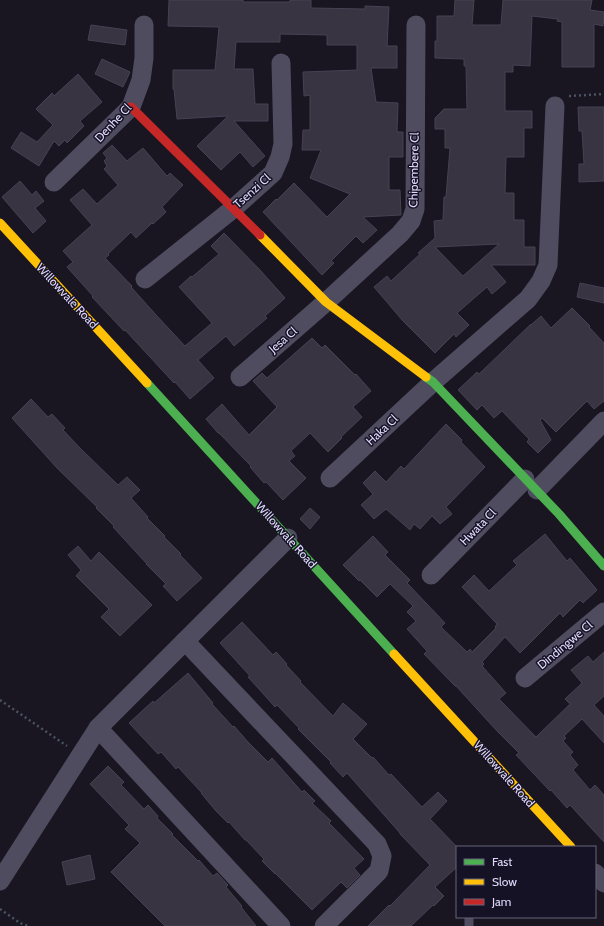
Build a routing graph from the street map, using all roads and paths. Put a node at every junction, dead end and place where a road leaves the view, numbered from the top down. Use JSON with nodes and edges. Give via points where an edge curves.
{"nodes":[{"id":1,"x":144,"y":25,"type":"dead end"},
{"id":2,"x":416,"y":25,"type":"dead end"},
{"id":3,"x":281,"y":63,"type":"dead end"},
{"id":4,"x":604,"y":94,"type":"edge"},
{"id":5,"x":555,"y":106,"type":"joint"},
{"id":6,"x":131,"y":107,"type":"junction"},
{"id":7,"x":54,"y":182,"type":"dead end"},
{"id":8,"x":234,"y":208,"type":"junction"},
{"id":9,"x":0,"y":223,"type":"edge"},
{"id":10,"x":145,"y":279,"type":"dead end"},
{"id":11,"x":326,"y":302,"type":"junction"},
{"id":12,"x":240,"y":377,"type":"dead end"},
{"id":13,"x":433,"y":382,"type":"junction"},
{"id":14,"x":604,"y":421,"type":"edge"},
{"id":15,"x":330,"y":478,"type":"dead end"},
{"id":16,"x":531,"y":484,"type":"junction"},
{"id":17,"x":288,"y":538,"type":"junction"},
{"id":18,"x":604,"y":566,"type":"edge"},
{"id":19,"x":431,"y":575,"type":"dead end"},
{"id":20,"x":604,"y":612,"type":"edge"},
{"id":21,"x":185,"y":641,"type":"junction"},
{"id":22,"x":525,"y":678,"type":"dead end"},
{"id":23,"x":0,"y":700,"type":"edge"},
{"id":24,"x":98,"y":728,"type":"junction"},
{"id":25,"x":81,"y":754,"type":"junction"},
{"id":26,"x":570,"y":846,"type":"edge"},
{"id":27,"x":596,"y":874,"type":"edge"},
{"id":28,"x":0,"y":880,"type":"edge"},
{"id":29,"x":604,"y":883,"type":"edge"},
{"id":30,"x":0,"y":909,"type":"edge"},
{"id":31,"x":28,"y":926,"type":"edge"},
{"id":32,"x":281,"y":926,"type":"edge"},
{"id":33,"x":324,"y":926,"type":"edge"}],
"edges":[{"from":1,"to":6,"type":"street","name":"Denhe Cl","via":[[141,80]]},
{"from":2,"to":11,"type":"street","name":"Chipembere Cl","via":[[415,209],[411,221],[400,234]]},
{"from":3,"to":8,"type":"street","name":"Tsenzi Cl","via":[[283,144],[280,157],[273,172]]},
{"from":4,"to":5,"type":"path","via":[[569,96]]},
{"from":5,"to":13,"type":"street","name":"Haka Cl","via":[[546,270],[528,299]]},
{"from":6,"to":7,"type":"street","name":"Denhe Cl"},
{"from":6,"to":8,"type":"street"},
{"from":8,"to":10,"type":"street","name":"Tsenzi Cl"},
{"from":8,"to":11,"type":"street"},
{"from":9,"to":17,"type":"street","name":"Willowvale Road"},
{"from":11,"to":12,"type":"street","name":"Jesa Cl"},
{"from":11,"to":13,"type":"street"},
{"from":13,"to":15,"type":"street","name":"Haka Cl"},
{"from":13,"to":16,"type":"street"},
{"from":14,"to":16,"type":"street","name":"Hwata Cl"},
{"from":16,"to":18,"type":"street"},
{"from":16,"to":19,"type":"street","name":"Hwata Cl"},
{"from":17,"to":21,"type":"street"},
{"from":17,"to":26,"type":"street","name":"Willowvale Road"},
{"from":20,"to":22,"type":"street","name":"Dindingwe Cl"},
{"from":21,"to":24,"type":"street"},
{"from":21,"to":33,"type":"street","via":[[377,844],[382,856],[379,871]]},
{"from":23,"to":25,"type":"path"},
{"from":24,"to":25,"type":"street"},
{"from":24,"to":32,"type":"street"},
{"from":25,"to":28,"type":"street"},
{"from":27,"to":29,"type":"street"},
{"from":30,"to":31,"type":"path","via":[[20,924]]}]}
